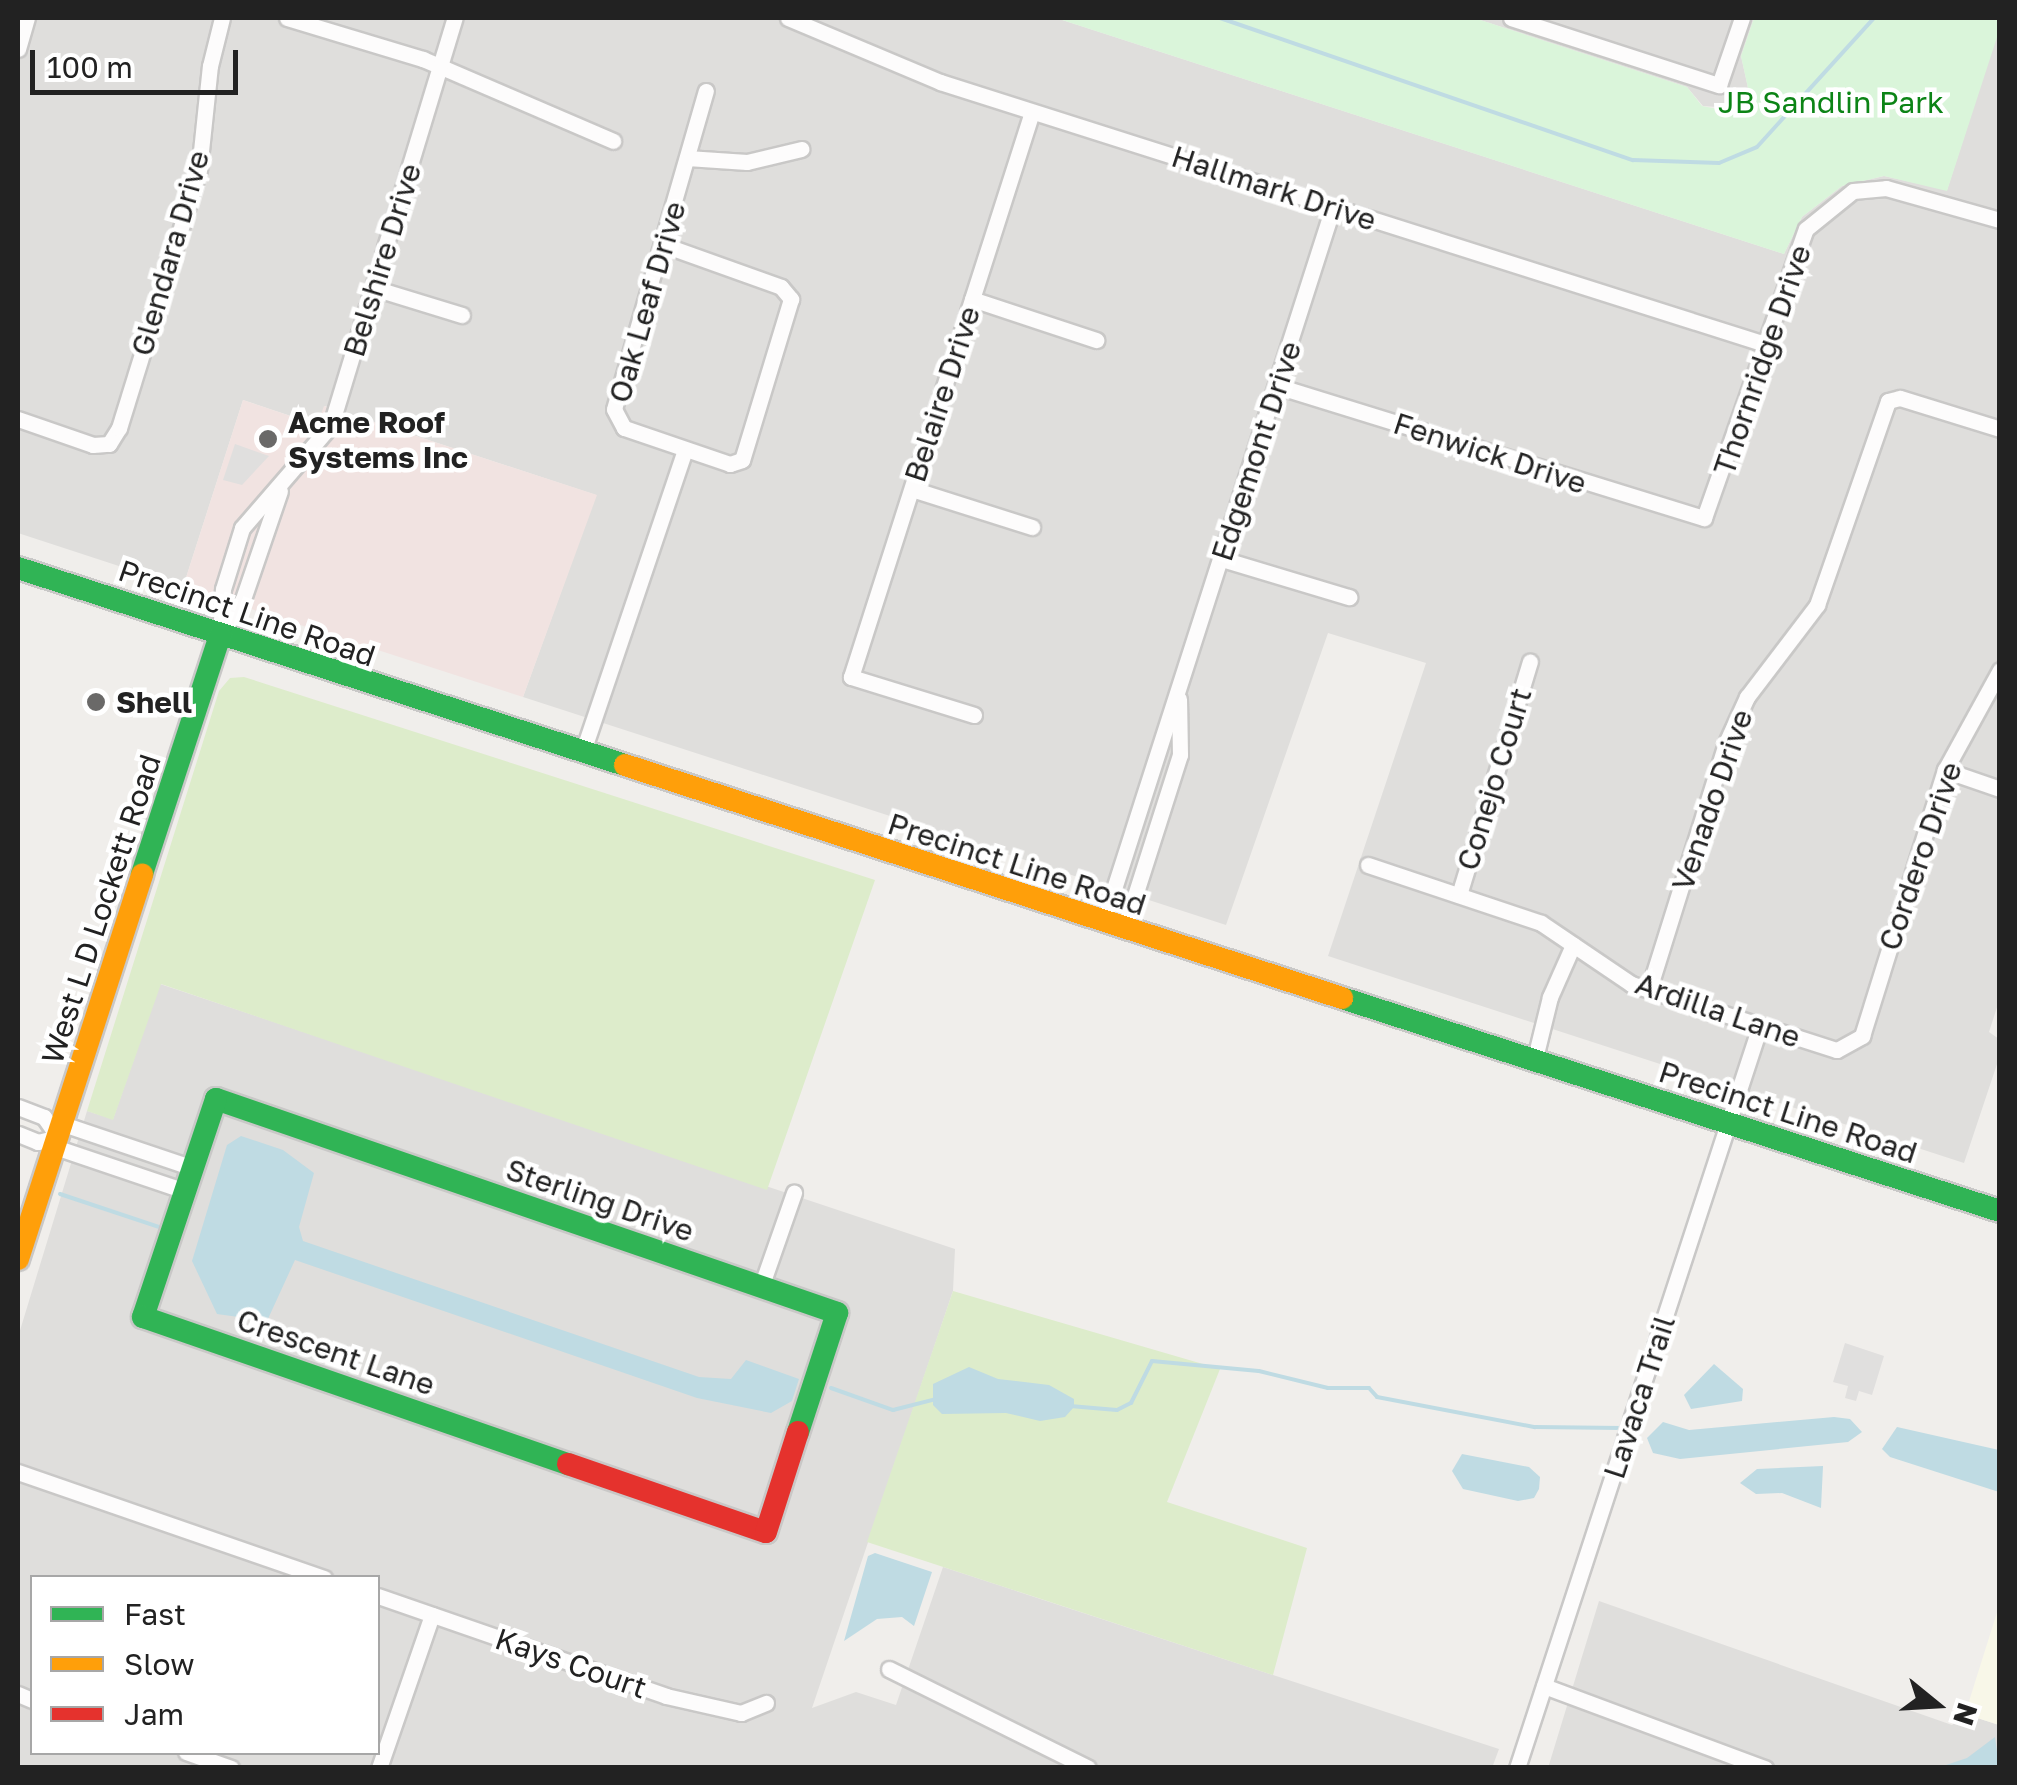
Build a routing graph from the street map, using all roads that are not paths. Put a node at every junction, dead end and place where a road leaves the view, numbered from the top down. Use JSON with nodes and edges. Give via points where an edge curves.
{"nodes":[{"id":1,"x":28,"y":18,"type":"edge"},
{"id":2,"x":222,"y":18,"type":"edge"},
{"id":3,"x":287,"y":18,"type":"edge"},
{"id":4,"x":456,"y":18,"type":"edge"},
{"id":5,"x":788,"y":18,"type":"edge"},
{"id":6,"x":1511,"y":18,"type":"edge"},
{"id":7,"x":1742,"y":18,"type":"edge"},
{"id":8,"x":18,"y":49,"type":"edge"},
{"id":9,"x":440,"y":66,"type":"junction"},
{"id":10,"x":706,"y":91,"type":"dead end"},
{"id":11,"x":1032,"y":112,"type":"junction"},
{"id":12,"x":613,"y":141,"type":"dead end"},
{"id":13,"x":801,"y":150,"type":"dead end"},
{"id":14,"x":687,"y":158,"type":"junction"},
{"id":15,"x":1333,"y":207,"type":"junction"},
{"id":16,"x":2000,"y":220,"type":"edge"},
{"id":17,"x":664,"y":245,"type":"junction"},
{"id":18,"x":374,"y":288,"type":"junction"},
{"id":19,"x":972,"y":299,"type":"junction"},
{"id":20,"x":462,"y":315,"type":"dead end"},
{"id":21,"x":1096,"y":340,"type":"dead end"},
{"id":22,"x":1765,"y":344,"type":"junction"},
{"id":23,"x":1278,"y":386,"type":"junction"},
{"id":24,"x":18,"y":419,"type":"edge"},
{"id":25,"x":2000,"y":429,"type":"edge"},
{"id":26,"x":685,"y":450,"type":"junction"},
{"id":27,"x":912,"y":489,"type":"junction"},
{"id":28,"x":1704,"y":518,"type":"joint"},
{"id":29,"x":1032,"y":527,"type":"dead end"},
{"id":30,"x":1222,"y":559,"type":"junction"},
{"id":31,"x":18,"y":568,"type":"edge"},
{"id":32,"x":1349,"y":598,"type":"dead end"},
{"id":33,"x":220,"y":635,"type":"junction"},
{"id":34,"x":1530,"y":662,"type":"dead end"},
{"id":35,"x":2000,"y":670,"type":"edge"},
{"id":36,"x":974,"y":715,"type":"dead end"},
{"id":37,"x":582,"y":754,"type":"junction"},
{"id":38,"x":1945,"y":770,"type":"junction"},
{"id":39,"x":2000,"y":789,"type":"edge"},
{"id":40,"x":1368,"y":864,"type":"dead end"},
{"id":41,"x":1459,"y":895,"type":"junction"},
{"id":42,"x":1113,"y":926,"type":"junction"},
{"id":43,"x":1572,"y":946,"type":"junction"},
{"id":44,"x":1648,"y":989,"type":"junction"},
{"id":45,"x":1760,"y":1026,"type":"junction"},
{"id":46,"x":1852,"y":1044,"type":"joint"},
{"id":47,"x":1534,"y":1062,"type":"junction"},
{"id":48,"x":18,"y":1107,"type":"edge"},
{"id":49,"x":1728,"y":1125,"type":"junction"},
{"id":50,"x":18,"y":1134,"type":"edge"},
{"id":51,"x":59,"y":1136,"type":"junction"},
{"id":52,"x":193,"y":1168,"type":"junction"},
{"id":53,"x":185,"y":1190,"type":"junction"},
{"id":54,"x":794,"y":1192,"type":"dead end"},
{"id":55,"x":2000,"y":1212,"type":"edge"},
{"id":56,"x":18,"y":1259,"type":"edge"},
{"id":57,"x":761,"y":1287,"type":"junction"},
{"id":58,"x":18,"y":1472,"type":"edge"},
{"id":59,"x":766,"y":1532,"type":"joint"},
{"id":60,"x":315,"y":1575,"type":"edge"},
{"id":61,"x":380,"y":1597,"type":"edge"},
{"id":62,"x":432,"y":1615,"type":"junction"},
{"id":63,"x":889,"y":1669,"type":"dead end"},
{"id":64,"x":1544,"y":1686,"type":"junction"},
{"id":65,"x":766,"y":1703,"type":"dead end"},
{"id":66,"x":195,"y":1755,"type":"edge"},
{"id":67,"x":232,"y":1768,"type":"edge"},
{"id":68,"x":379,"y":1768,"type":"edge"},
{"id":69,"x":1088,"y":1768,"type":"edge"},
{"id":70,"x":1517,"y":1768,"type":"edge"},
{"id":71,"x":1764,"y":1768,"type":"edge"}],
"edges":[{"from":1,"to":8,"type":"street"},
{"from":2,"to":24,"type":"street","name":"Glendara Drive","via":[[199,170],[119,428],[108,444],[94,445]]},
{"from":3,"to":9,"type":"street"},
{"from":4,"to":9,"type":"street","name":"Belshire Drive"},
{"from":5,"to":11,"type":"street","name":"Hallmark Drive","via":[[940,82]]},
{"from":6,"to":7,"type":"street","via":[[1720,84]]},
{"from":9,"to":12,"type":"street"},
{"from":9,"to":18,"type":"street","name":"Belshire Drive"},
{"from":10,"to":14,"type":"street","name":"Oak Leaf Drive"},
{"from":11,"to":15,"type":"street","name":"Hallmark Drive"},
{"from":11,"to":19,"type":"street","name":"Belaire Drive"},
{"from":13,"to":14,"type":"street","via":[[747,162]]},
{"from":14,"to":17,"type":"street","name":"Oak Leaf Drive"},
{"from":15,"to":22,"type":"street","name":"Hallmark Drive"},
{"from":15,"to":23,"type":"street","name":"Edgemont Drive"},
{"from":16,"to":22,"type":"street","name":"Thornridge Drive","via":[[1886,188],[1854,191],[1806,229]]},
{"from":17,"to":26,"type":"street","name":"Oak Leaf Drive","via":[[614,409],[624,428]]},
{"from":17,"to":26,"type":"street","name":"Oak Leaf Drive","via":[[780,287],[791,299],[742,460],[730,464]]},
{"from":18,"to":20,"type":"street"},
{"from":18,"to":33,"type":"street","name":"Belshire Drive","via":[[331,425],[282,487],[243,599]]},
{"from":19,"to":21,"type":"street"},
{"from":19,"to":27,"type":"street","name":"Belaire Drive"},
{"from":22,"to":28,"type":"street","name":"Thornridge Drive"},
{"from":23,"to":28,"type":"street","name":"Fenwick Drive"},
{"from":23,"to":30,"type":"street","name":"Edgemont Drive"},
{"from":25,"to":44,"type":"street","name":"Venado Drive","via":[[1900,398],[1888,401],[1817,605],[1747,698],[1726,744]]},
{"from":26,"to":37,"type":"street"},
{"from":27,"to":29,"type":"street"},
{"from":27,"to":36,"type":"street","name":"Belaire Drive","via":[[851,676]]},
{"from":30,"to":32,"type":"street"},
{"from":30,"to":42,"type":"street","name":"Edgemont Drive","via":[[1178,695],[1180,756]]},
{"from":31,"to":33,"type":"main road","name":"Precinct Line Road"},
{"from":33,"to":37,"type":"main road","name":"Precinct Line Road"},
{"from":33,"to":51,"type":"main road","name":"West L D Lockett Road"},
{"from":34,"to":41,"type":"street","name":"Conejo Court"},
{"from":35,"to":38,"type":"street","name":"Cordero Drive"},
{"from":37,"to":42,"type":"main road","name":"Precinct Line Road"},
{"from":38,"to":39,"type":"street"},
{"from":38,"to":46,"type":"street","name":"Cordero Drive","via":[[1862,1036]]},
{"from":40,"to":41,"type":"street","name":"Ardilla Lane"},
{"from":41,"to":43,"type":"street","name":"Ardilla Lane","via":[[1541,923]]},
{"from":42,"to":47,"type":"main road","name":"Precinct Line Road"},
{"from":43,"to":44,"type":"street","name":"Ardilla Lane"},
{"from":43,"to":47,"type":"street","via":[[1550,997]]},
{"from":44,"to":45,"type":"street","name":"Ardilla Lane"},
{"from":45,"to":46,"type":"street","name":"Ardilla Lane","via":[[1837,1050]]},
{"from":45,"to":49,"type":"street","name":"Lavaca Trail"},
{"from":47,"to":49,"type":"main road","name":"Precinct Line Road"},
{"from":48,"to":51,"type":"street","via":[[44,1118]]},
{"from":49,"to":55,"type":"main road","name":"Precinct Line Road"},
{"from":49,"to":64,"type":"street","name":"Lavaca Trail"},
{"from":50,"to":51,"type":"street","via":[[38,1142]]},
{"from":51,"to":52,"type":"street"},
{"from":51,"to":53,"type":"street"},
{"from":51,"to":56,"type":"main road","name":"West L D Lockett Road"},
{"from":52,"to":53,"type":"main road","name":"Sterling Drive"},
{"from":52,"to":57,"type":"main road","name":"Sterling Drive","via":[[216,1100]]},
{"from":53,"to":59,"type":"main road","name":"Crescent Lane","via":[[143,1317]]},
{"from":54,"to":57,"type":"street"},
{"from":57,"to":59,"type":"main road","name":"Sterling Drive","via":[[837,1313]]},
{"from":58,"to":60,"type":"street"},
{"from":61,"to":62,"type":"street","name":"Kays Court"},
{"from":62,"to":65,"type":"street","name":"Kays Court","via":[[666,1696],[741,1713]]},
{"from":62,"to":68,"type":"street"},
{"from":63,"to":69,"type":"street"},
{"from":64,"to":70,"type":"street","name":"Lavaca Trail"},
{"from":64,"to":71,"type":"street"},
{"from":66,"to":67,"type":"street"}]}
